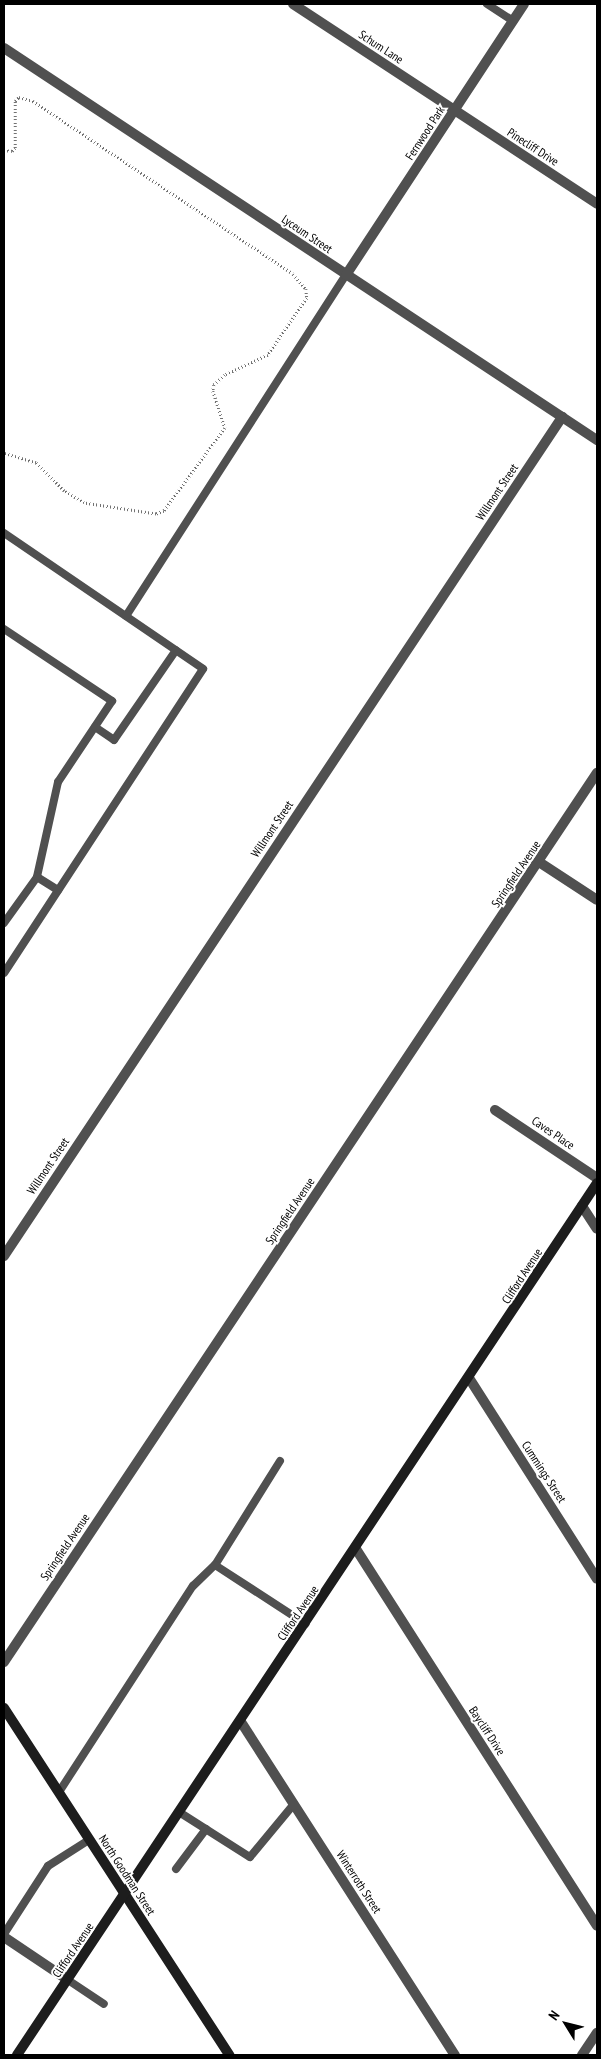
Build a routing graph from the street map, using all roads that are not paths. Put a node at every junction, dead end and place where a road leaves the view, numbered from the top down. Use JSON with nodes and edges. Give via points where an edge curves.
{"nodes":[{"id":1,"x":293,"y":4,"type":"edge"},
{"id":2,"x":487,"y":4,"type":"edge"},
{"id":3,"x":524,"y":4,"type":"edge"},
{"id":4,"x":513,"y":21,"type":"junction"},
{"id":5,"x":4,"y":48,"type":"edge"},
{"id":6,"x":455,"y":110,"type":"junction"},
{"id":7,"x":597,"y":204,"type":"edge"},
{"id":8,"x":346,"y":275,"type":"junction"},
{"id":9,"x":562,"y":417,"type":"junction"},
{"id":10,"x":597,"y":440,"type":"edge"},
{"id":11,"x":4,"y":533,"type":"edge"},
{"id":12,"x":126,"y":616,"type":"junction"},
{"id":13,"x":4,"y":629,"type":"edge"},
{"id":14,"x":176,"y":650,"type":"junction"},
{"id":15,"x":95,"y":727,"type":"junction"},
{"id":16,"x":597,"y":773,"type":"edge"},
{"id":17,"x":539,"y":862,"type":"junction"},
{"id":18,"x":37,"y":877,"type":"junction"},
{"id":19,"x":58,"y":890,"type":"junction"},
{"id":20,"x":597,"y":900,"type":"edge"},
{"id":21,"x":4,"y":924,"type":"edge"},
{"id":22,"x":4,"y":973,"type":"edge"},
{"id":23,"x":495,"y":1110,"type":"dead end"},
{"id":24,"x":597,"y":1178,"type":"edge"},
{"id":25,"x":597,"y":1184,"type":"edge"},
{"id":26,"x":582,"y":1206,"type":"junction"},
{"id":27,"x":597,"y":1229,"type":"edge"},
{"id":28,"x":4,"y":1256,"type":"edge"},
{"id":29,"x":469,"y":1378,"type":"junction"},
{"id":30,"x":280,"y":1461,"type":"dead end"},
{"id":31,"x":356,"y":1549,"type":"junction"},
{"id":32,"x":215,"y":1565,"type":"junction"},
{"id":33,"x":597,"y":1579,"type":"edge"},
{"id":34,"x":306,"y":1624,"type":"junction"},
{"id":35,"x":4,"y":1662,"type":"edge"},
{"id":36,"x":4,"y":1708,"type":"edge"},
{"id":37,"x":241,"y":1722,"type":"junction"},
{"id":38,"x":59,"y":1792,"type":"junction"},
{"id":39,"x":294,"y":1804,"type":"junction"},
{"id":40,"x":179,"y":1812,"type":"junction"},
{"id":41,"x":206,"y":1829,"type":"junction"},
{"id":42,"x":89,"y":1840,"type":"junction"},
{"id":43,"x":176,"y":1869,"type":"dead end"},
{"id":44,"x":125,"y":1895,"type":"junction"},
{"id":45,"x":597,"y":1926,"type":"edge"},
{"id":46,"x":4,"y":1936,"type":"edge"},
{"id":47,"x":68,"y":1980,"type":"junction"},
{"id":48,"x":104,"y":2004,"type":"dead end"},
{"id":49,"x":597,"y":2034,"type":"edge"},
{"id":50,"x":17,"y":2055,"type":"edge"},
{"id":51,"x":227,"y":2055,"type":"edge"},
{"id":52,"x":455,"y":2055,"type":"edge"},
{"id":53,"x":582,"y":2055,"type":"edge"}],
"edges":[{"from":1,"to":6,"type":"street","name":"Schum Lane"},
{"from":2,"to":4,"type":"lane"},
{"from":3,"to":4,"type":"street","name":"Fernwood Park"},
{"from":4,"to":6,"type":"street","name":"Fernwood Park"},
{"from":5,"to":8,"type":"street","name":"Lyceum Street"},
{"from":6,"to":7,"type":"street","name":"Pinecliff Drive"},
{"from":6,"to":8,"type":"street","name":"Fernwood Park"},
{"from":8,"to":9,"type":"street","name":"Lyceum Street"},
{"from":8,"to":12,"type":"lane"},
{"from":9,"to":10,"type":"street","name":"Lyceum Street"},
{"from":9,"to":28,"type":"street","name":"Willmont Street"},
{"from":11,"to":12,"type":"lane"},
{"from":12,"to":14,"type":"lane"},
{"from":13,"to":15,"type":"lane","via":[[112,701]]},
{"from":14,"to":15,"type":"lane","via":[[114,740]]},
{"from":14,"to":19,"type":"lane","via":[[203,669]]},
{"from":15,"to":18,"type":"lane","via":[[58,782]]},
{"from":16,"to":17,"type":"street","name":"Springfield Avenue"},
{"from":17,"to":20,"type":"street"},
{"from":17,"to":35,"type":"street","name":"Springfield Avenue"},
{"from":18,"to":19,"type":"lane"},
{"from":18,"to":21,"type":"lane"},
{"from":19,"to":22,"type":"lane"},
{"from":23,"to":24,"type":"street","name":"Caves Place"},
{"from":25,"to":26,"type":"main road","name":"Clifford Avenue"},
{"from":26,"to":27,"type":"street"},
{"from":26,"to":29,"type":"main road","name":"Clifford Avenue"},
{"from":29,"to":31,"type":"main road","name":"Clifford Avenue"},
{"from":29,"to":33,"type":"street","name":"Cummings Street"},
{"from":30,"to":32,"type":"lane"},
{"from":31,"to":34,"type":"main road","name":"Clifford Avenue"},
{"from":31,"to":45,"type":"street","name":"Baycliff Drive"},
{"from":32,"to":34,"type":"lane"},
{"from":32,"to":38,"type":"lane","via":[[193,1586]]},
{"from":34,"to":37,"type":"main road","name":"Clifford Avenue"},
{"from":36,"to":38,"type":"main road","name":"North Goodman Street"},
{"from":37,"to":39,"type":"street","name":"Winterroth Street"},
{"from":37,"to":40,"type":"main road","name":"Clifford Avenue"},
{"from":38,"to":42,"type":"main road","name":"North Goodman Street"},
{"from":39,"to":41,"type":"lane","via":[[250,1857]]},
{"from":39,"to":52,"type":"street","name":"Winterroth Street"},
{"from":40,"to":41,"type":"lane"},
{"from":40,"to":44,"type":"main road","name":"Clifford Avenue"},
{"from":41,"to":43,"type":"lane"},
{"from":42,"to":44,"type":"main road","name":"North Goodman Street"},
{"from":42,"to":46,"type":"lane","via":[[48,1866]]},
{"from":44,"to":47,"type":"main road","name":"Clifford Avenue"},
{"from":44,"to":51,"type":"main road","name":"North Goodman Street"},
{"from":46,"to":47,"type":"street"},
{"from":47,"to":48,"type":"lane"},
{"from":47,"to":50,"type":"main road","name":"Clifford Avenue"},
{"from":49,"to":53,"type":"street"}]}
